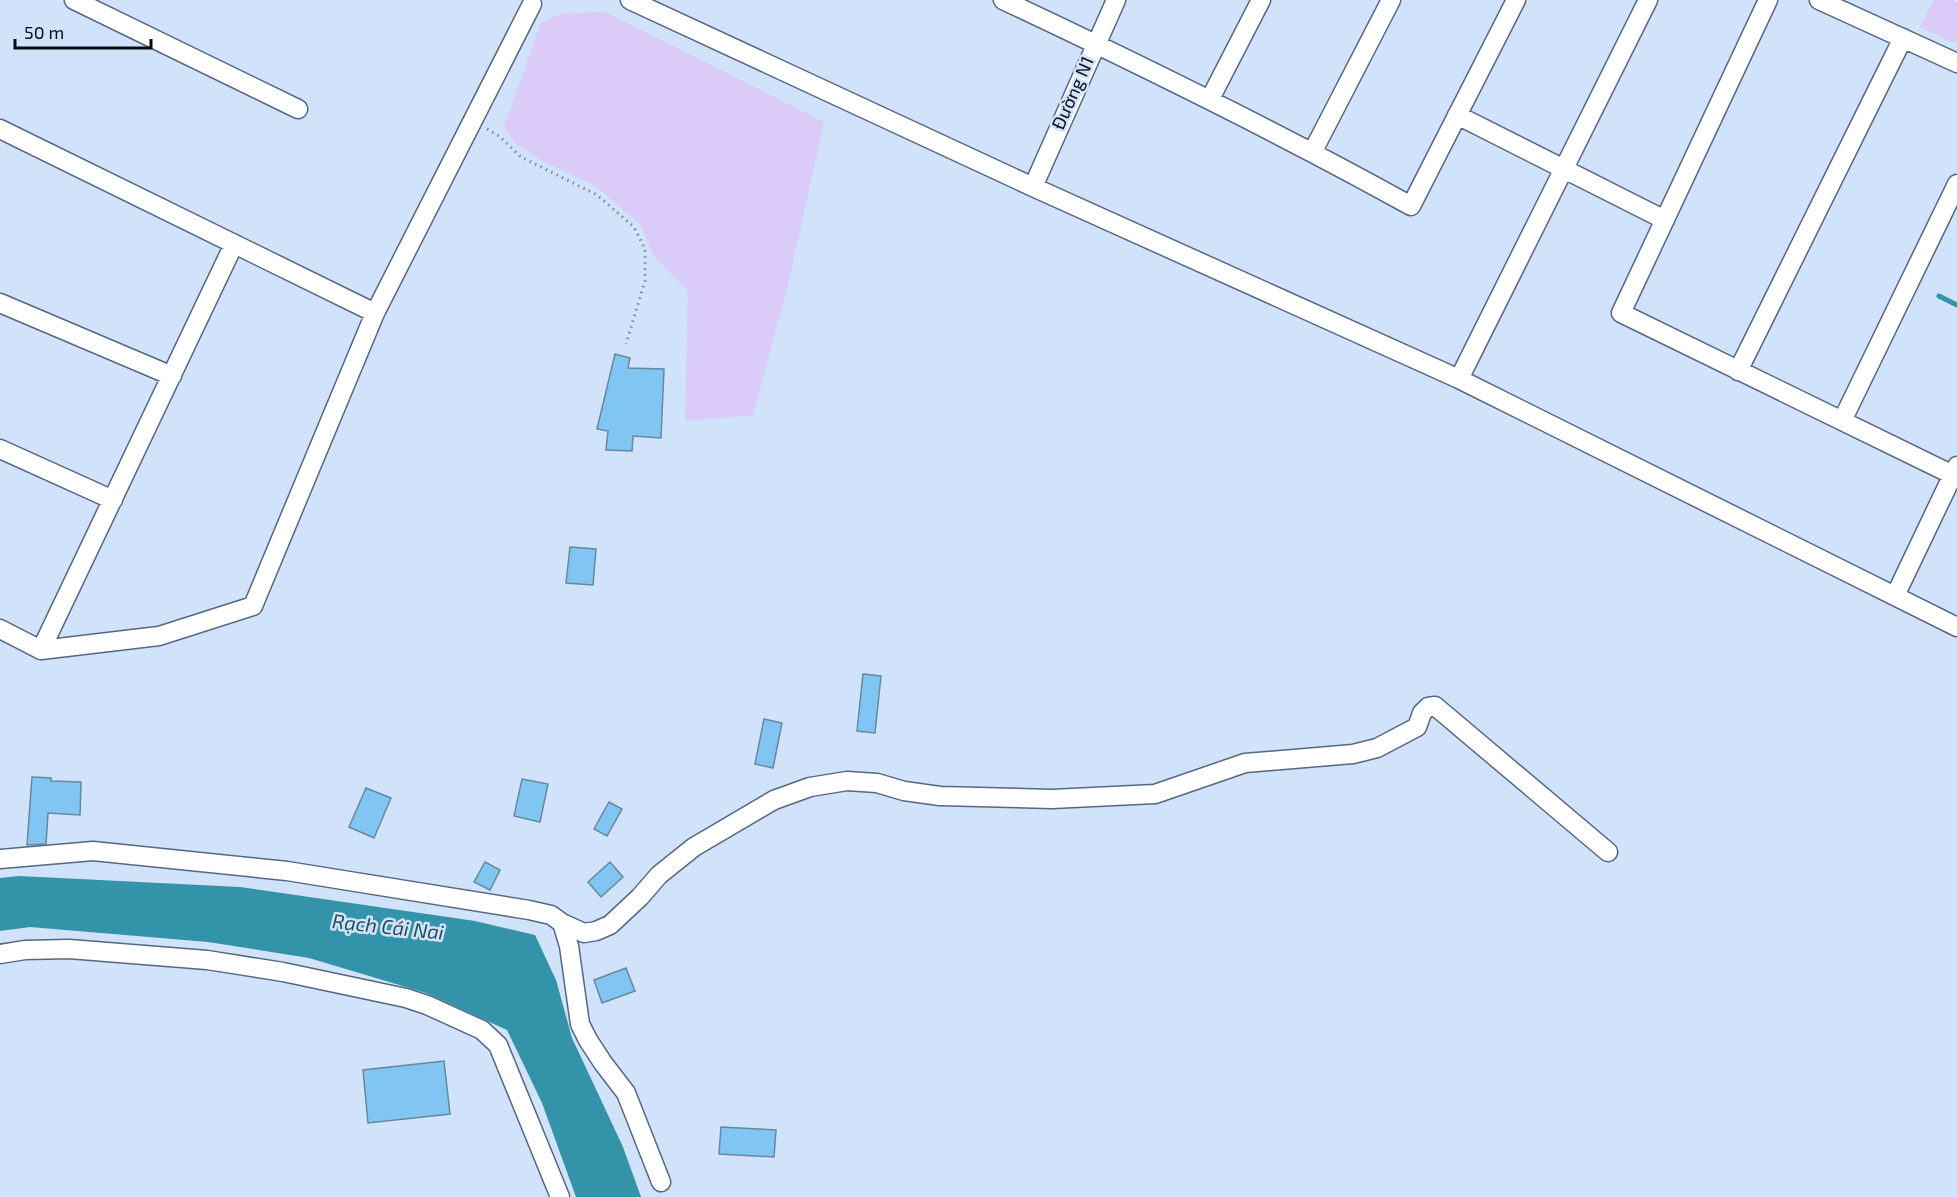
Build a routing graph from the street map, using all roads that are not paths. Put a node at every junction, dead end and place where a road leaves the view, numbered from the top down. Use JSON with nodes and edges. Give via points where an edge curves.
{"nodes":[{"id":1,"x":74,"y":0,"type":"edge"},
{"id":2,"x":630,"y":0,"type":"edge"},
{"id":3,"x":1003,"y":0,"type":"edge"},
{"id":4,"x":1116,"y":0,"type":"edge"},
{"id":5,"x":1261,"y":0,"type":"edge"},
{"id":6,"x":1391,"y":0,"type":"edge"},
{"id":7,"x":1516,"y":0,"type":"edge"},
{"id":8,"x":1648,"y":0,"type":"edge"},
{"id":9,"x":1768,"y":0,"type":"edge"},
{"id":10,"x":1819,"y":0,"type":"edge"},
{"id":11,"x":533,"y":1,"type":"edge"},
{"id":12,"x":1903,"y":38,"type":"junction"},
{"id":13,"x":1095,"y":43,"type":"junction"},
{"id":14,"x":1957,"y":63,"type":"edge"},
{"id":15,"x":1210,"y":99,"type":"junction"},
{"id":16,"x":298,"y":109,"type":"dead end"},
{"id":17,"x":1457,"y":115,"type":"junction"},
{"id":18,"x":0,"y":129,"type":"edge"},
{"id":19,"x":1313,"y":151,"type":"junction"},
{"id":20,"x":1564,"y":169,"type":"junction"},
{"id":21,"x":1957,"y":184,"type":"edge"},
{"id":22,"x":1032,"y":187,"type":"junction"},
{"id":23,"x":1665,"y":220,"type":"junction"},
{"id":24,"x":234,"y":244,"type":"junction"},
{"id":25,"x":0,"y":303,"type":"edge"},
{"id":26,"x":375,"y":313,"type":"junction"},
{"id":27,"x":1738,"y":371,"type":"junction"},
{"id":28,"x":172,"y":376,"type":"junction"},
{"id":29,"x":1459,"y":379,"type":"junction"},
{"id":30,"x":1842,"y":421,"type":"junction"},
{"id":31,"x":0,"y":449,"type":"edge"},
{"id":32,"x":1956,"y":472,"type":"edge"},
{"id":33,"x":113,"y":500,"type":"junction"},
{"id":34,"x":1895,"y":596,"type":"junction"},
{"id":35,"x":1957,"y":627,"type":"edge"},
{"id":36,"x":0,"y":629,"type":"edge"},
{"id":37,"x":41,"y":651,"type":"junction"},
{"id":38,"x":1608,"y":852,"type":"dead end"},
{"id":39,"x":0,"y":859,"type":"edge"},
{"id":40,"x":562,"y":923,"type":"junction"},
{"id":41,"x":0,"y":954,"type":"edge"},
{"id":42,"x":661,"y":1182,"type":"dead end"},
{"id":43,"x":560,"y":1197,"type":"edge"}],
"edges":[{"from":1,"to":16,"type":"street"},
{"from":2,"to":22,"type":"street"},
{"from":3,"to":13,"type":"street"},
{"from":4,"to":13,"type":"street","name":"Đường N1"},
{"from":5,"to":15,"type":"street"},
{"from":6,"to":19,"type":"street"},
{"from":7,"to":17,"type":"street"},
{"from":8,"to":20,"type":"street"},
{"from":9,"to":23,"type":"street"},
{"from":10,"to":12,"type":"street"},
{"from":11,"to":26,"type":"street"},
{"from":12,"to":14,"type":"street"},
{"from":12,"to":27,"type":"street"},
{"from":13,"to":15,"type":"street"},
{"from":13,"to":22,"type":"street","name":"Đường N1"},
{"from":15,"to":19,"type":"street"},
{"from":17,"to":19,"type":"street","via":[[1411,206]]},
{"from":17,"to":20,"type":"street"},
{"from":18,"to":24,"type":"street"},
{"from":20,"to":23,"type":"street"},
{"from":20,"to":29,"type":"street"},
{"from":21,"to":30,"type":"street"},
{"from":22,"to":29,"type":"street"},
{"from":23,"to":27,"type":"street","via":[[1621,313]]},
{"from":24,"to":26,"type":"street"},
{"from":24,"to":28,"type":"street"},
{"from":25,"to":28,"type":"street"},
{"from":26,"to":37,"type":"street","via":[[253,606],[159,636]]},
{"from":27,"to":30,"type":"street"},
{"from":28,"to":33,"type":"street"},
{"from":29,"to":34,"type":"street"},
{"from":30,"to":32,"type":"street"},
{"from":31,"to":33,"type":"street"},
{"from":32,"to":34,"type":"street"},
{"from":33,"to":37,"type":"street"},
{"from":34,"to":35,"type":"street"},
{"from":36,"to":37,"type":"street"},
{"from":38,"to":40,"type":"street","via":[[1435,706],[1422,713],[1416,727],[1377,748],[1353,754],[1245,763],[1155,794],[1052,799],[940,796],[847,781],[810,787],[774,800],[694,847],[659,874],[610,925],[584,933]]},
{"from":39,"to":40,"type":"street","via":[[93,851],[287,871],[529,910],[551,915]]},
{"from":40,"to":42,"type":"street","via":[[580,1024],[626,1093]]},
{"from":41,"to":43,"type":"street","via":[[69,949],[207,960],[284,972],[428,1005],[482,1030],[498,1045]]}]}
